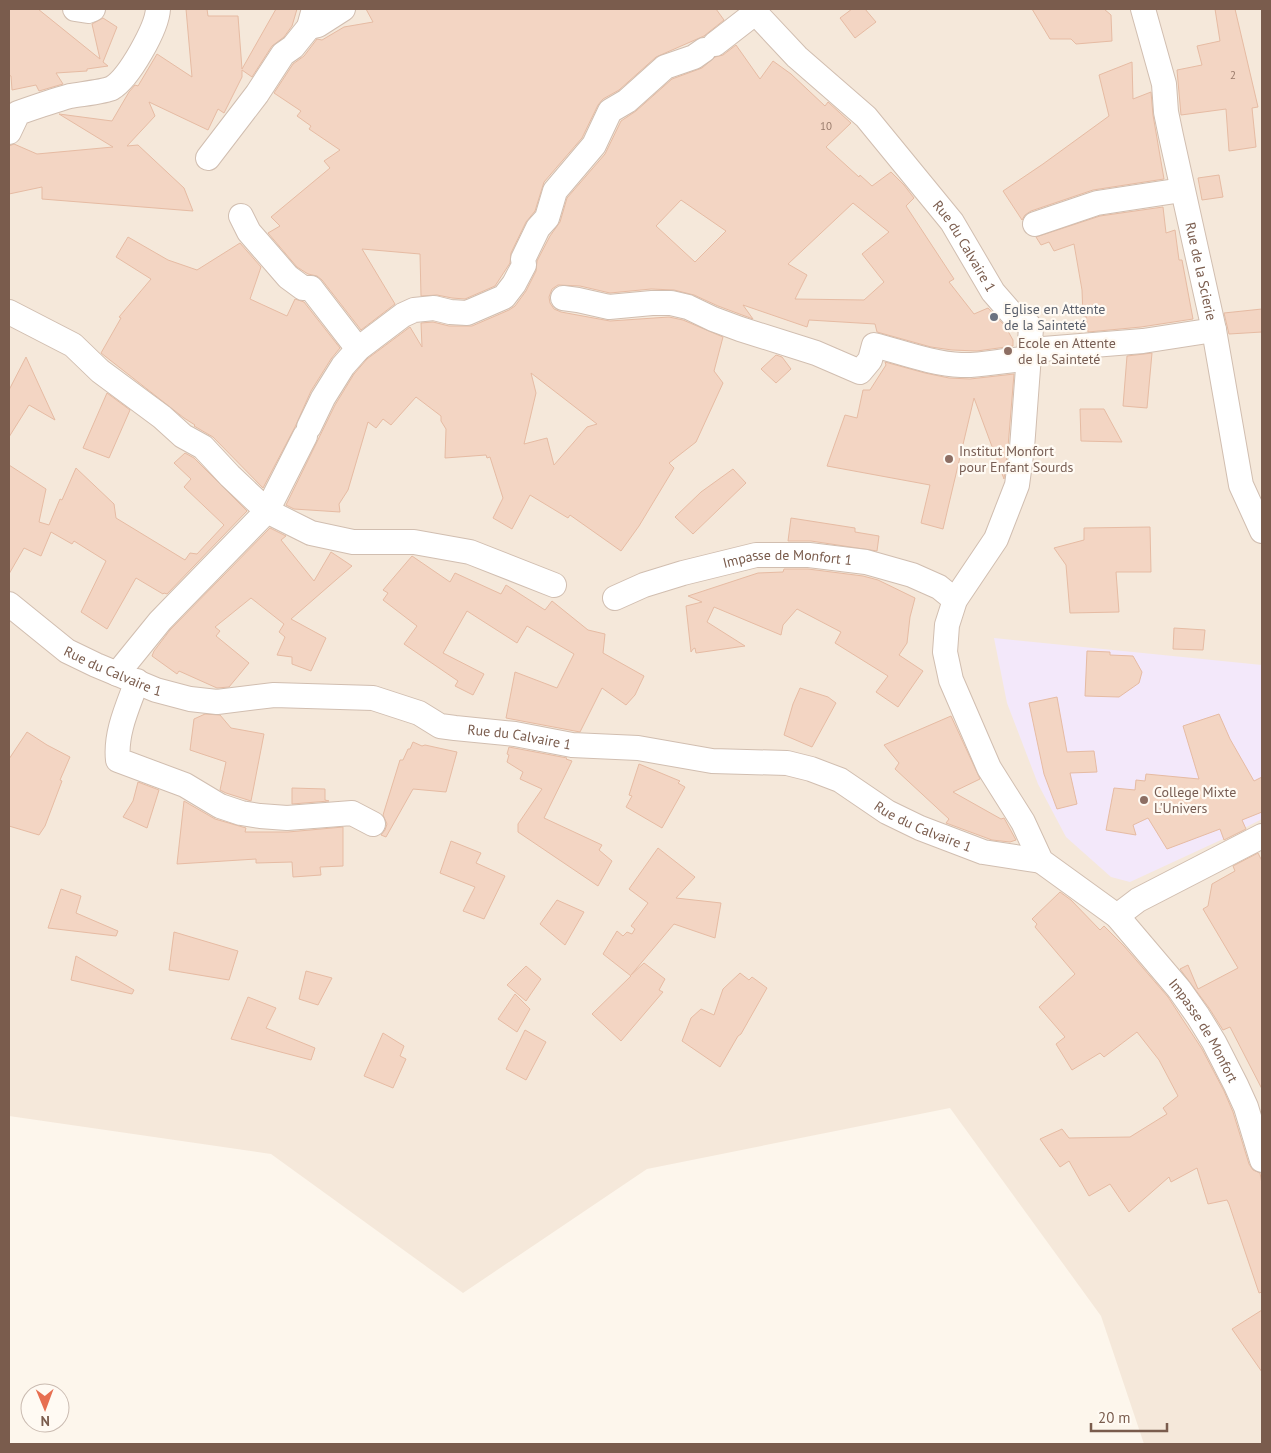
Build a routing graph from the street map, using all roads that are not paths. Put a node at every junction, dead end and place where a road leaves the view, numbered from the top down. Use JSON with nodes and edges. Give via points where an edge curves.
{"nodes":[{"id":1,"x":75,"y":9,"type":"edge"},
{"id":2,"x":93,"y":9,"type":"edge"},
{"id":3,"x":158,"y":9,"type":"edge"},
{"id":4,"x":343,"y":9,"type":"edge"},
{"id":5,"x":1143,"y":9,"type":"edge"},
{"id":6,"x":754,"y":11,"type":"edge"},
{"id":7,"x":312,"y":18,"type":"edge"},
{"id":8,"x":12,"y":117,"type":"edge"},
{"id":9,"x":208,"y":158,"type":"dead end"},
{"id":10,"x":1182,"y":190,"type":"junction"},
{"id":11,"x":241,"y":216,"type":"dead end"},
{"id":12,"x":1035,"y":224,"type":"dead end"},
{"id":13,"x":563,"y":298,"type":"dead end"},
{"id":14,"x":9,"y":312,"type":"edge"},
{"id":15,"x":1214,"y":330,"type":"junction"},
{"id":16,"x":358,"y":349,"type":"junction"},
{"id":17,"x":1030,"y":355,"type":"junction"},
{"id":18,"x":267,"y":511,"type":"junction"},
{"id":19,"x":1262,"y":531,"type":"edge"},
{"id":20,"x":554,"y":585,"type":"dead end"},
{"id":21,"x":615,"y":598,"type":"dead end"},
{"id":22,"x":955,"y":600,"type":"junction"},
{"id":23,"x":9,"y":604,"type":"edge"},
{"id":24,"x":127,"y":678,"type":"junction"},
{"id":25,"x":373,"y":824,"type":"dead end"},
{"id":26,"x":1262,"y":836,"type":"edge"},
{"id":27,"x":1041,"y":860,"type":"junction"},
{"id":28,"x":1117,"y":916,"type":"junction"},
{"id":29,"x":1262,"y":1160,"type":"edge"}],
"edges":[{"from":1,"to":2,"type":"street"},
{"from":3,"to":8,"type":"street","via":[[152,34],[124,77],[112,88],[70,96]]},
{"from":4,"to":7,"type":"street","via":[[318,25]]},
{"from":5,"to":10,"type":"street","name":"Rue de la Scierie","via":[[1164,84],[1166,112]]},
{"from":6,"to":16,"type":"street","via":[[710,47],[665,67],[627,101],[610,111],[594,145],[555,191],[547,218],[538,228],[523,259],[524,265],[504,297],[467,313],[434,308],[414,310]]},
{"from":6,"to":17,"type":"street","name":"Rue du Calvaire 1","via":[[797,57],[866,117],[952,222],[993,292],[1013,315],[1024,319],[1031,328]]},
{"from":7,"to":9,"type":"street","via":[[293,48],[282,54],[257,94]]},
{"from":10,"to":12,"type":"street","via":[[1097,203]]},
{"from":10,"to":15,"type":"street","name":"Rue de la Scierie"},
{"from":11,"to":16,"type":"street","via":[[249,232],[275,264],[303,288],[311,288]]},
{"from":13,"to":17,"type":"street","via":[[609,307],[671,303],[860,372],[870,360],[874,345],[961,365]]},
{"from":14,"to":18,"type":"street","via":[[73,345],[100,372],[183,436],[203,447]]},
{"from":15,"to":17,"type":"street"},
{"from":15,"to":19,"type":"street","name":"Rue de la Scierie","via":[[1242,485]]},
{"from":16,"to":18,"type":"street","via":[[323,398]]},
{"from":17,"to":22,"type":"street","name":"Rue du Calvaire 1","via":[[1017,485],[996,539]]},
{"from":18,"to":20,"type":"street","via":[[311,533],[353,542],[414,542],[470,552]]},
{"from":18,"to":24,"type":"street","via":[[160,621]]},
{"from":21,"to":22,"type":"street","name":"Impasse de Monfort 1","via":[[683,573],[756,556],[809,554],[866,562],[912,575],[939,587]]},
{"from":22,"to":27,"type":"street","name":"Rue du Calvaire 1","via":[[947,625],[945,652],[951,680],[990,768],[1023,822]]},
{"from":23,"to":24,"type":"street","name":"Rue du Calvaire 1","via":[[67,651]]},
{"from":24,"to":25,"type":"street","via":[[118,760],[185,785],[220,806],[241,813],[288,818],[352,813]]},
{"from":24,"to":27,"type":"street","name":"Rue du Calvaire 1","via":[[190,699],[217,702],[274,695],[373,698],[419,713],[440,726],[515,734],[572,745],[638,748],[712,760],[787,763],[840,780],[887,812],[920,828],[983,852]]},
{"from":26,"to":28,"type":"street","via":[[1138,900]]},
{"from":27,"to":28,"type":"street","name":"Rue du Calvaire 1"},
{"from":28,"to":29,"type":"street","name":"Impasse de Monfort","via":[[1179,989],[1214,1042],[1246,1107]]}]}
